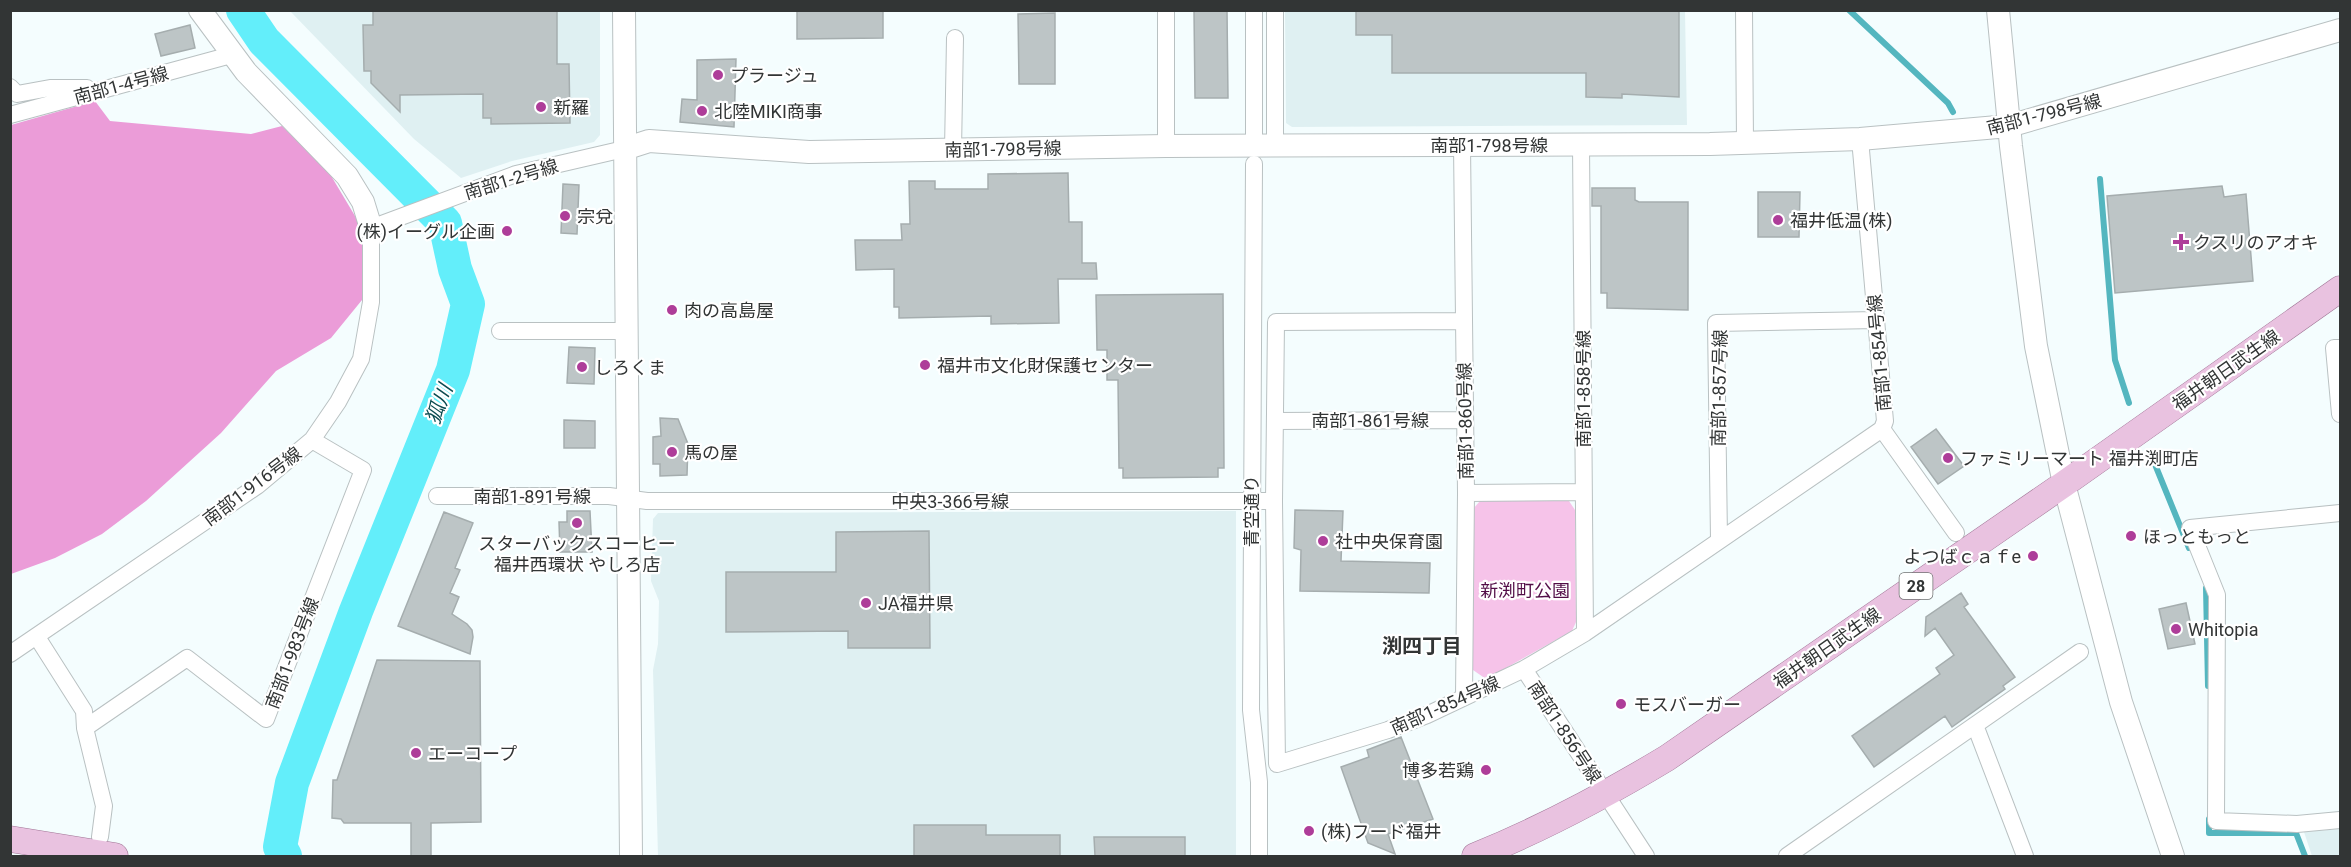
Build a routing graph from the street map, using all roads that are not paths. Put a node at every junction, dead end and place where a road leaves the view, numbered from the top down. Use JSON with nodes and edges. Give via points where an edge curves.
{"nodes":[{"id":1,"x":200,"y":10,"type":"edge"},
{"id":2,"x":624,"y":10,"type":"edge"},
{"id":3,"x":1166,"y":10,"type":"edge"},
{"id":4,"x":1254,"y":10,"type":"edge"},
{"id":5,"x":1275,"y":10,"type":"edge"},
{"id":6,"x":1744,"y":10,"type":"edge"},
{"id":7,"x":1998,"y":10,"type":"edge"},
{"id":8,"x":2340,"y":30,"type":"edge"},
{"id":9,"x":955,"y":38,"type":"dead end"},
{"id":10,"x":231,"y":55,"type":"junction"},
{"id":11,"x":10,"y":87,"type":"edge"},
{"id":12,"x":108,"y":88,"type":"junction"},
{"id":13,"x":10,"y":115,"type":"edge"},
{"id":14,"x":2009,"y":126,"type":"junction"},
{"id":15,"x":1254,"y":136,"type":"dead end"},
{"id":16,"x":1860,"y":139,"type":"junction"},
{"id":17,"x":1745,"y":143,"type":"junction"},
{"id":18,"x":1581,"y":144,"type":"junction"},
{"id":19,"x":1462,"y":145,"type":"junction"},
{"id":20,"x":1166,"y":146,"type":"junction"},
{"id":21,"x":1275,"y":146,"type":"junction"},
{"id":22,"x":624,"y":149,"type":"junction"},
{"id":23,"x":953,"y":150,"type":"junction"},
{"id":24,"x":1254,"y":165,"type":"dead end"},
{"id":25,"x":371,"y":228,"type":"junction"},
{"id":26,"x":2340,"y":289,"type":"edge"},
{"id":27,"x":1877,"y":320,"type":"junction"},
{"id":28,"x":1464,"y":321,"type":"junction"},
{"id":29,"x":501,"y":331,"type":"dead end"},
{"id":30,"x":626,"y":331,"type":"junction"},
{"id":31,"x":2340,"y":348,"type":"edge"},
{"id":32,"x":2340,"y":414,"type":"edge"},
{"id":33,"x":1464,"y":420,"type":"junction"},
{"id":34,"x":1275,"y":421,"type":"junction"},
{"id":35,"x":1882,"y":429,"type":"junction"},
{"id":36,"x":312,"y":440,"type":"junction"},
{"id":37,"x":2064,"y":484,"type":"junction"},
{"id":38,"x":1583,"y":492,"type":"junction"},
{"id":39,"x":1466,"y":493,"type":"junction"},
{"id":40,"x":437,"y":496,"type":"dead end"},
{"id":41,"x":627,"y":499,"type":"junction"},
{"id":42,"x":1251,"y":500,"type":"junction"},
{"id":43,"x":1274,"y":501,"type":"junction"},
{"id":44,"x":2340,"y":513,"type":"edge"},
{"id":45,"x":1956,"y":533,"type":"dead end"},
{"id":46,"x":1719,"y":539,"type":"junction"},
{"id":47,"x":1585,"y":633,"type":"junction"},
{"id":48,"x":37,"y":637,"type":"junction"},
{"id":49,"x":2080,"y":652,"type":"dead end"},
{"id":50,"x":10,"y":654,"type":"edge"},
{"id":51,"x":1524,"y":669,"type":"junction"},
{"id":52,"x":1464,"y":697,"type":"junction"},
{"id":53,"x":1975,"y":725,"type":"junction"},
{"id":54,"x":85,"y":728,"type":"junction"},
{"id":55,"x":1605,"y":795,"type":"junction"},
{"id":56,"x":2340,"y":820,"type":"edge"},
{"id":57,"x":10,"y":840,"type":"edge"},
{"id":58,"x":107,"y":847,"type":"edge"},
{"id":59,"x":2023,"y":855,"type":"edge"},
{"id":60,"x":631,"y":856,"type":"edge"},
{"id":61,"x":1259,"y":856,"type":"edge"},
{"id":62,"x":1475,"y":856,"type":"edge"},
{"id":63,"x":1646,"y":856,"type":"edge"},
{"id":64,"x":1787,"y":856,"type":"edge"},
{"id":65,"x":2173,"y":856,"type":"edge"}],
"edges":[{"from":1,"to":10,"type":"street","name":"南部1-916号線"},
{"from":2,"to":22,"type":"street"},
{"from":3,"to":20,"type":"street"},
{"from":4,"to":15,"type":"street"},
{"from":5,"to":21,"type":"street"},
{"from":6,"to":17,"type":"street"},
{"from":7,"to":14,"type":"street"},
{"from":8,"to":14,"type":"street","name":"南部1-798号線"},
{"from":9,"to":23,"type":"street"},
{"from":10,"to":12,"type":"street","name":"南部1-4号線"},
{"from":10,"to":25,"type":"street","name":"南部1-916号線","via":[[347,176],[363,201]]},
{"from":11,"to":12,"type":"street","via":[[17,94],[50,88]]},
{"from":12,"to":13,"type":"street","name":"南部1-4号線"},
{"from":14,"to":16,"type":"street","name":"南部1-798号線"},
{"from":14,"to":37,"type":"street","via":[[2036,346]]},
{"from":16,"to":17,"type":"street","name":"南部1-798号線"},
{"from":16,"to":27,"type":"street","name":"南部1-854号線"},
{"from":17,"to":18,"type":"street","name":"南部1-798号線"},
{"from":18,"to":19,"type":"street","name":"南部1-798号線"},
{"from":18,"to":38,"type":"street","name":"南部1-858号線"},
{"from":19,"to":21,"type":"street","name":"南部1-798号線"},
{"from":19,"to":28,"type":"street","name":"南部1-860号線"},
{"from":20,"to":21,"type":"street","name":"南部1-798号線"},
{"from":20,"to":23,"type":"street","name":"南部1-798号線"},
{"from":22,"to":23,"type":"street","name":"南部1-798号線","via":[[649,141],[809,152]]},
{"from":22,"to":25,"type":"street","name":"南部1-2号線","via":[[516,174]]},
{"from":22,"to":30,"type":"street"},
{"from":24,"to":42,"type":"street","name":"青空通り"},
{"from":25,"to":36,"type":"street","name":"南部1-916号線","via":[[371,303],[362,358]]},
{"from":26,"to":37,"type":"main road","name":"福井朝日武生線","number":"28"},
{"from":27,"to":35,"type":"street","name":"南部1-854号線","via":[[1885,421]]},
{"from":27,"to":46,"type":"street","name":"南部1-857号線","via":[[1716,322]]},
{"from":28,"to":33,"type":"street","name":"南部1-860号線"},
{"from":28,"to":34,"type":"street","name":"南部1-854号線","via":[[1276,322]]},
{"from":29,"to":30,"type":"street"},
{"from":30,"to":41,"type":"street"},
{"from":31,"to":32,"type":"street","via":[[2334,348]]},
{"from":33,"to":34,"type":"street","name":"南部1-861号線"},
{"from":33,"to":39,"type":"street","name":"南部1-860号線"},
{"from":34,"to":43,"type":"street","name":"南部1-854号線"},
{"from":35,"to":45,"type":"street"},
{"from":35,"to":46,"type":"street","name":"南部1-854号線"},
{"from":36,"to":48,"type":"street","name":"南部1-916号線","via":[[257,486]]},
{"from":36,"to":54,"type":"street","name":"南部1-983号線","via":[[363,470],[266,719],[187,657]]},
{"from":37,"to":55,"type":"main road","name":"福井朝日武生線","number":"28","via":[[1667,758]]},
{"from":37,"to":65,"type":"street","via":[[2121,702]]},
{"from":38,"to":39,"type":"street"},
{"from":38,"to":47,"type":"street","name":"南部1-858号線"},
{"from":39,"to":52,"type":"street","name":"南部1-860号線"},
{"from":40,"to":41,"type":"street","name":"南部1-891号線"},
{"from":41,"to":42,"type":"street","name":"中央3-366号線"},
{"from":41,"to":60,"type":"street"},
{"from":42,"to":43,"type":"street","name":"中央3-366号線"},
{"from":42,"to":61,"type":"street","name":"青空通り","via":[[1251,710],[1259,782]]},
{"from":43,"to":52,"type":"street","name":"南部1-854号線","via":[[1277,764],[1388,730]]},
{"from":44,"to":56,"type":"street","via":[[2190,528],[2217,595],[2216,821],[2296,824]]},
{"from":46,"to":47,"type":"street","name":"南部1-854号線"},
{"from":47,"to":51,"type":"street","name":"南部1-854号線"},
{"from":48,"to":50,"type":"street","name":"南部1-916号線"},
{"from":48,"to":54,"type":"street","via":[[84,711]]},
{"from":49,"to":53,"type":"street"},
{"from":51,"to":52,"type":"street","name":"南部1-854号線"},
{"from":51,"to":55,"type":"street","name":"南部1-856号線"},
{"from":53,"to":59,"type":"street"},
{"from":53,"to":64,"type":"street"},
{"from":54,"to":58,"type":"street","via":[[104,806]]},
{"from":55,"to":62,"type":"main road","name":"福井朝日武生線","number":"28"},
{"from":55,"to":63,"type":"street","name":"南部1-856号線"},
{"from":57,"to":58,"type":"main road"}]}
